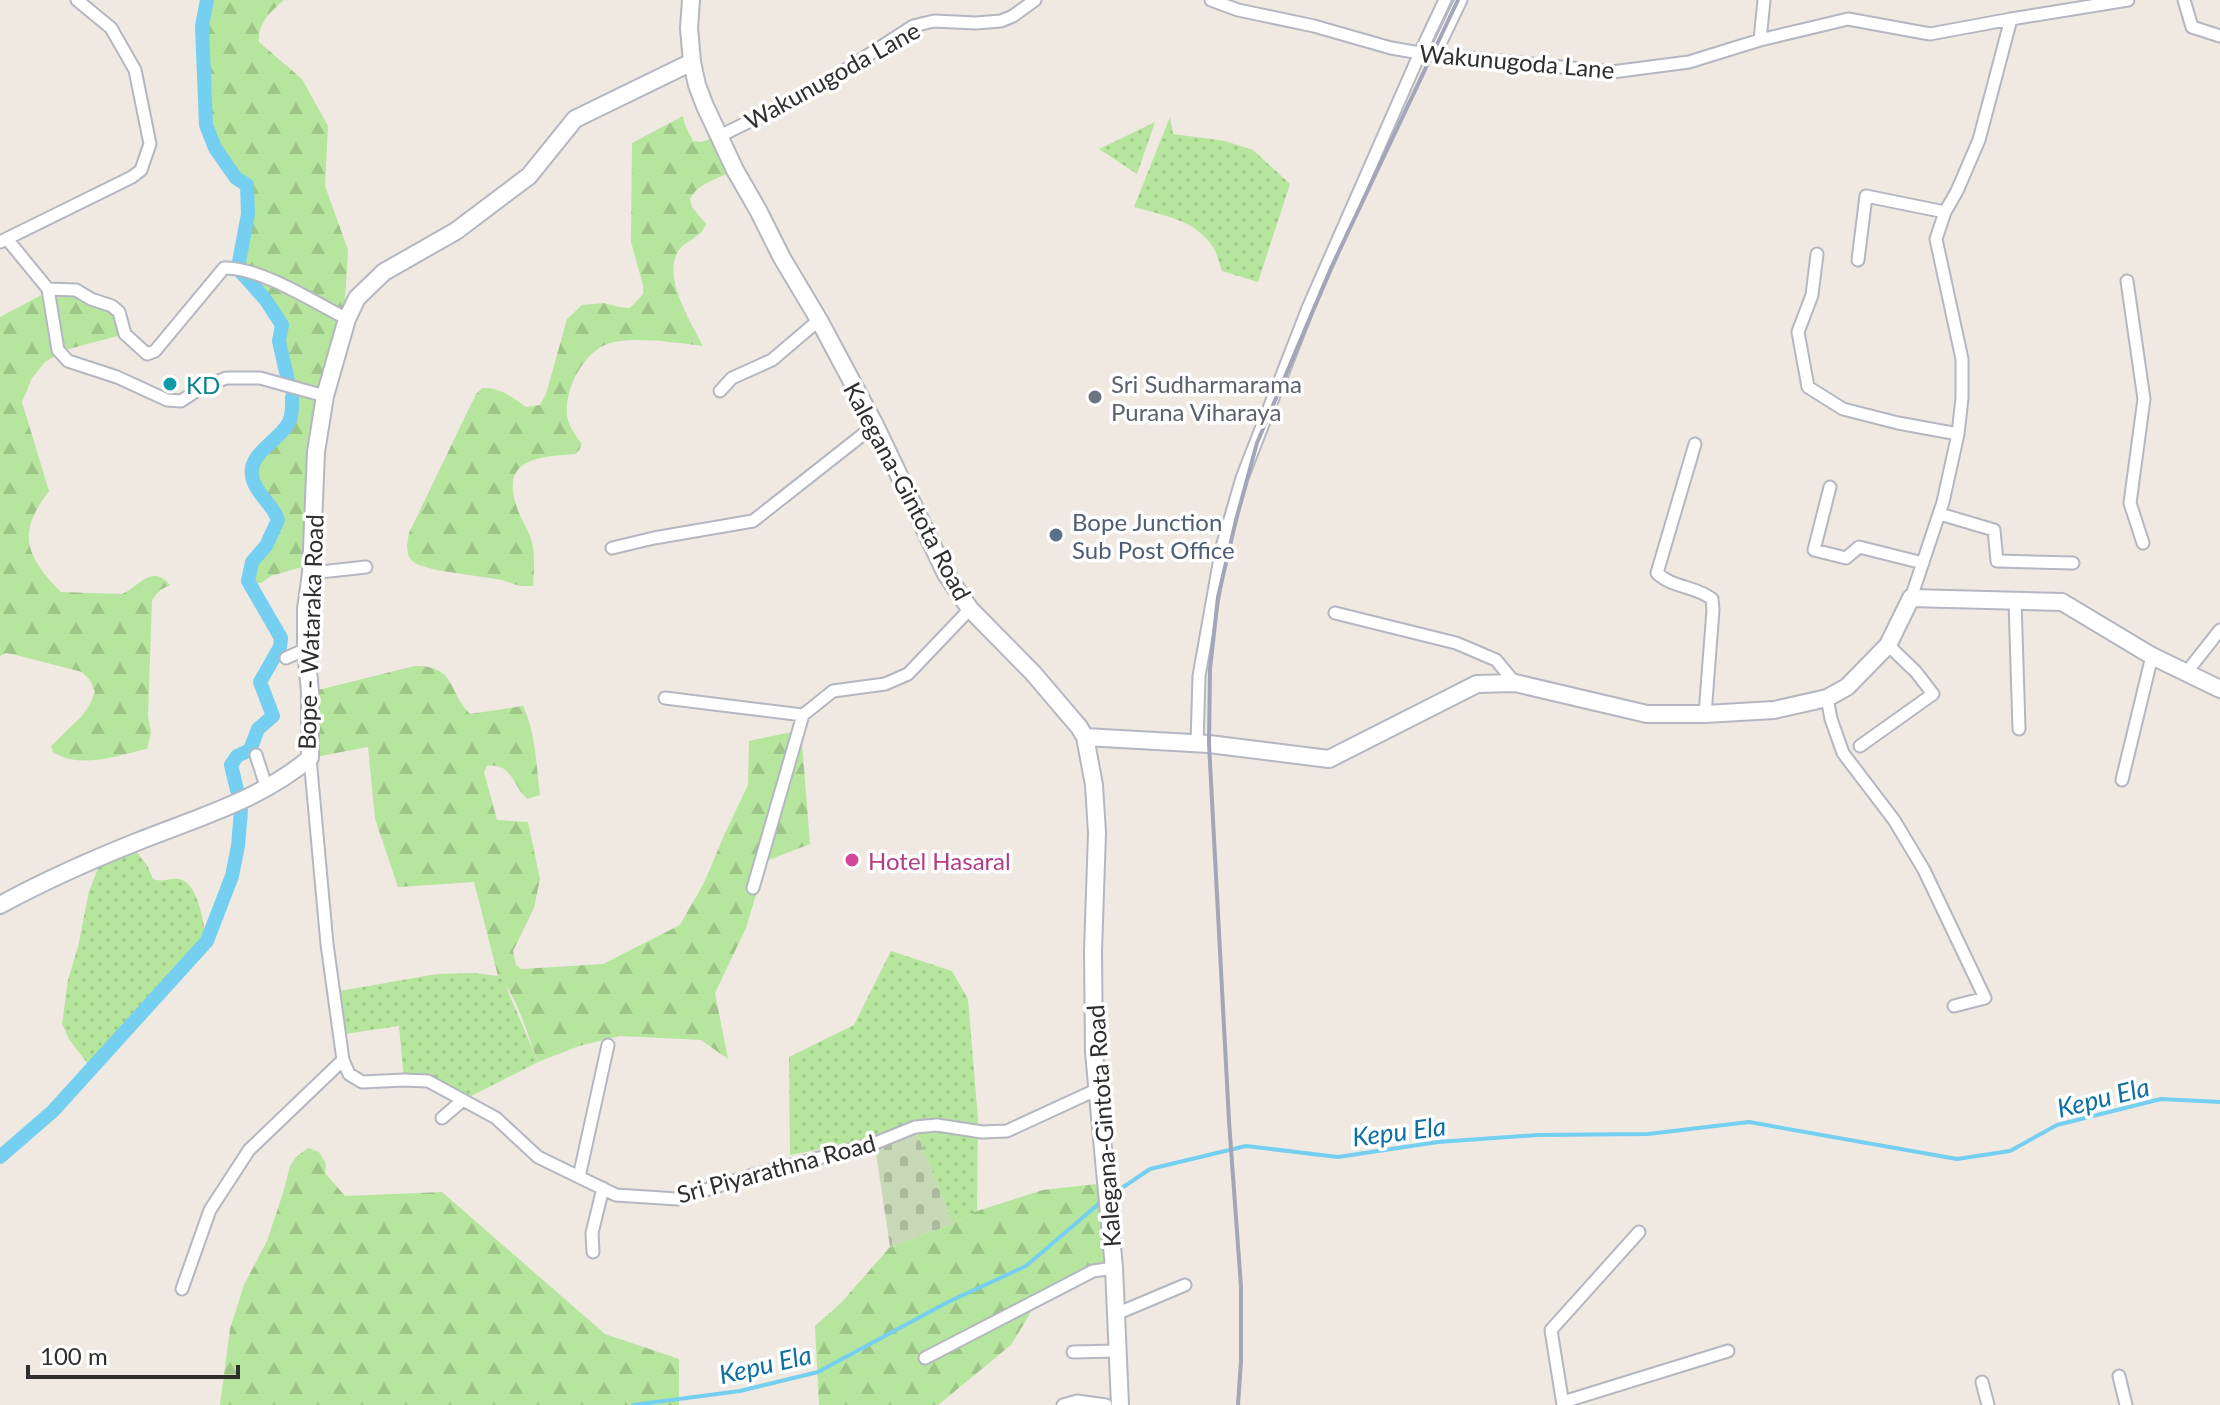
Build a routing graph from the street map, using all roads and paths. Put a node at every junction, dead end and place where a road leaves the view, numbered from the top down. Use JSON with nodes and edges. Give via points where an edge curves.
{"nodes":[{"id":1,"x":77,"y":0,"type":"edge"},
{"id":2,"x":691,"y":0,"type":"edge"},
{"id":3,"x":1035,"y":0,"type":"edge"},
{"id":4,"x":1211,"y":0,"type":"edge"},
{"id":5,"x":1445,"y":0,"type":"edge"},
{"id":6,"x":1461,"y":0,"type":"edge"},
{"id":7,"x":1764,"y":0,"type":"edge"},
{"id":8,"x":2128,"y":0,"type":"edge"},
{"id":9,"x":2184,"y":0,"type":"edge"},
{"id":10,"x":2011,"y":19,"type":"junction"},
{"id":11,"x":2220,"y":36,"type":"edge"},
{"id":12,"x":1760,"y":40,"type":"junction"},
{"id":13,"x":1420,"y":53,"type":"junction"},
{"id":14,"x":1435,"y":54,"type":"junction"},
{"id":15,"x":692,"y":62,"type":"junction"},
{"id":16,"x":720,"y":136,"type":"junction"},
{"id":17,"x":1945,"y":212,"type":"junction"},
{"id":18,"x":4,"y":240,"type":"edge"},
{"id":19,"x":1817,"y":254,"type":"dead end"},
{"id":20,"x":1858,"y":260,"type":"dead end"},
{"id":21,"x":2127,"y":281,"type":"dead end"},
{"id":22,"x":48,"y":289,"type":"junction"},
{"id":23,"x":347,"y":319,"type":"junction"},
{"id":24,"x":819,"y":320,"type":"junction"},
{"id":25,"x":720,"y":391,"type":"dead end"},
{"id":26,"x":325,"y":396,"type":"junction"},
{"id":27,"x":875,"y":425,"type":"junction"},
{"id":28,"x":1958,"y":434,"type":"junction"},
{"id":29,"x":1695,"y":444,"type":"dead end"},
{"id":30,"x":1830,"y":487,"type":"dead end"},
{"id":31,"x":1940,"y":514,"type":"junction"},
{"id":32,"x":2143,"y":543,"type":"dead end"},
{"id":33,"x":612,"y":548,"type":"dead end"},
{"id":34,"x":1923,"y":563,"type":"junction"},
{"id":35,"x":2073,"y":563,"type":"dead end"},
{"id":36,"x":366,"y":567,"type":"dead end"},
{"id":37,"x":311,"y":573,"type":"junction"},
{"id":38,"x":1911,"y":598,"type":"junction"},
{"id":39,"x":2015,"y":601,"type":"junction"},
{"id":40,"x":970,"y":609,"type":"junction"},
{"id":41,"x":1335,"y":613,"type":"dead end"},
{"id":42,"x":2220,"y":630,"type":"edge"},
{"id":43,"x":1888,"y":645,"type":"junction"},
{"id":44,"x":306,"y":649,"type":"junction"},
{"id":45,"x":2152,"y":656,"type":"junction"},
{"id":46,"x":286,"y":658,"type":"dead end"},
{"id":47,"x":2186,"y":673,"type":"junction"},
{"id":48,"x":1515,"y":683,"type":"junction"},
{"id":49,"x":2220,"y":689,"type":"edge"},
{"id":50,"x":665,"y":698,"type":"dead end"},
{"id":51,"x":1827,"y":698,"type":"junction"},
{"id":52,"x":1705,"y":714,"type":"junction"},
{"id":53,"x":803,"y":715,"type":"junction"},
{"id":54,"x":2019,"y":729,"type":"dead end"},
{"id":55,"x":1085,"y":737,"type":"junction"},
{"id":56,"x":1197,"y":743,"type":"junction"},
{"id":57,"x":1860,"y":746,"type":"dead end"},
{"id":58,"x":256,"y":755,"type":"dead end"},
{"id":59,"x":310,"y":758,"type":"junction"},
{"id":60,"x":2122,"y":780,"type":"dead end"},
{"id":61,"x":266,"y":786,"type":"junction"},
{"id":62,"x":753,"y":888,"type":"dead end"},
{"id":63,"x":0,"y":905,"type":"edge"},
{"id":64,"x":1954,"y":1006,"type":"dead end"},
{"id":65,"x":608,"y":1045,"type":"dead end"},
{"id":66,"x":343,"y":1060,"type":"junction"},
{"id":67,"x":1098,"y":1089,"type":"junction"},
{"id":68,"x":463,"y":1100,"type":"junction"},
{"id":69,"x":442,"y":1118,"type":"dead end"},
{"id":70,"x":579,"y":1177,"type":"junction"},
{"id":71,"x":603,"y":1188,"type":"junction"},
{"id":72,"x":1639,"y":1232,"type":"dead end"},
{"id":73,"x":593,"y":1252,"type":"dead end"},
{"id":74,"x":1114,"y":1268,"type":"junction"},
{"id":75,"x":1185,"y":1285,"type":"dead end"},
{"id":76,"x":182,"y":1289,"type":"dead end"},
{"id":77,"x":1116,"y":1314,"type":"junction"},
{"id":78,"x":1117,"y":1351,"type":"junction"},
{"id":79,"x":1728,"y":1351,"type":"dead end"},
{"id":80,"x":1073,"y":1352,"type":"dead end"},
{"id":81,"x":925,"y":1358,"type":"dead end"},
{"id":82,"x":2119,"y":1376,"type":"dead end"},
{"id":83,"x":1982,"y":1382,"type":"dead end"},
{"id":84,"x":1563,"y":1404,"type":"edge"},
{"id":85,"x":1063,"y":1405,"type":"edge"},
{"id":86,"x":1106,"y":1405,"type":"edge"},
{"id":87,"x":1120,"y":1405,"type":"edge"},
{"id":88,"x":1988,"y":1405,"type":"edge"},
{"id":89,"x":2126,"y":1405,"type":"edge"}],
"edges":[{"from":1,"to":18,"type":"street","via":[[111,28],[135,70],[150,144],[141,170],[132,177]]},
{"from":2,"to":15,"type":"street","name":"Kalegana-Gintota Road"},
{"from":3,"to":16,"type":"street","name":"Wakunugoda Lane","via":[[1001,21],[913,26],[822,85]]},
{"from":4,"to":13,"type":"street","name":"Wakunugoda Lane"},
{"from":5,"to":13,"type":"street"},
{"from":6,"to":14,"type":"street"},
{"from":7,"to":12,"type":"street"},
{"from":8,"to":10,"type":"street","name":"Wakunugoda Lane"},
{"from":9,"to":11,"type":"street","via":[[2192,27]]},
{"from":10,"to":12,"type":"street","name":"Wakunugoda Lane","via":[[1930,34],[1848,19]]},
{"from":10,"to":17,"type":"street","via":[[1979,140]]},
{"from":12,"to":14,"type":"street","name":"Wakunugoda Lane","via":[[1689,62],[1612,72]]},
{"from":13,"to":14,"type":"street","name":"Wakunugoda Lane"},
{"from":13,"to":56,"type":"street","via":[[1308,308],[1242,478],[1222,547],[1199,676]]},
{"from":15,"to":16,"type":"street","name":"Kalegana-Gintota Road"},
{"from":15,"to":23,"type":"street","name":"Bope - Wataraka Road","via":[[575,119],[529,176],[456,231],[384,272],[357,298]]},
{"from":16,"to":24,"type":"street","name":"Kalegana-Gintota Road"},
{"from":17,"to":20,"type":"street","via":[[1866,196]]},
{"from":17,"to":28,"type":"street","via":[[1936,239],[1962,359]]},
{"from":18,"to":22,"type":"street"},
{"from":19,"to":28,"type":"street","via":[[1812,295],[1798,332],[1808,387],[1843,409]]},
{"from":21,"to":32,"type":"street","via":[[2144,399],[2130,503]]},
{"from":22,"to":23,"type":"street","via":[[76,290],[112,306],[125,334],[147,354],[224,268],[239,268]]},
{"from":22,"to":26,"type":"street","via":[[58,350],[68,361],[167,400],[181,401],[226,378],[260,378]]},
{"from":23,"to":26,"type":"street","name":"Bope - Wataraka Road"},
{"from":24,"to":25,"type":"street","via":[[772,360],[732,378]]},
{"from":24,"to":27,"type":"street","name":"Kalegana-Gintota Road"},
{"from":26,"to":37,"type":"street","name":"Bope - Wataraka Road","via":[[316,452]]},
{"from":27,"to":33,"type":"street","via":[[753,521]]},
{"from":27,"to":40,"type":"street","name":"Kalegana-Gintota Road","via":[[946,574]]},
{"from":28,"to":31,"type":"street"},
{"from":29,"to":52,"type":"street","via":[[1657,573],[1712,599]]},
{"from":30,"to":34,"type":"street","via":[[1814,550],[1846,558],[1859,547]]},
{"from":31,"to":34,"type":"street"},
{"from":31,"to":35,"type":"street","via":[[1994,530],[1997,561]]},
{"from":34,"to":38,"type":"street"},
{"from":36,"to":37,"type":"street"},
{"from":37,"to":44,"type":"street","name":"Bope - Wataraka Road"},
{"from":38,"to":39,"type":"street"},
{"from":38,"to":43,"type":"street"},
{"from":39,"to":45,"type":"street","via":[[2062,602]]},
{"from":39,"to":54,"type":"street"},
{"from":40,"to":53,"type":"street","via":[[908,674],[885,684],[833,691]]},
{"from":40,"to":55,"type":"street","name":"Kalegana-Gintota Road","via":[[1033,673]]},
{"from":41,"to":48,"type":"street","via":[[1456,643],[1496,660]]},
{"from":42,"to":47,"type":"street"},
{"from":43,"to":51,"type":"street","via":[[1847,687]]},
{"from":43,"to":57,"type":"street","via":[[1933,694]]},
{"from":44,"to":46,"type":"street"},
{"from":44,"to":59,"type":"street","name":"Bope - Wataraka Road"},
{"from":45,"to":47,"type":"street"},
{"from":45,"to":60,"type":"street"},
{"from":47,"to":49,"type":"street"},
{"from":48,"to":52,"type":"street","via":[[1647,714]]},
{"from":48,"to":56,"type":"street","via":[[1477,684],[1329,759]]},
{"from":50,"to":53,"type":"street"},
{"from":51,"to":52,"type":"street","via":[[1774,710]]},
{"from":51,"to":64,"type":"street","via":[[1843,753],[1924,870],[1985,998]]},
{"from":53,"to":62,"type":"street"},
{"from":55,"to":56,"type":"street"},
{"from":55,"to":67,"type":"street","name":"Kalegana-Gintota Road","via":[[1097,833],[1093,977]]},
{"from":58,"to":61,"type":"street"},
{"from":59,"to":61,"type":"street","name":"Bope - Wataraka Road"},
{"from":59,"to":66,"type":"street"},
{"from":61,"to":63,"type":"street","name":"Bope - Wataraka Road","via":[[230,806],[54,876]]},
{"from":65,"to":70,"type":"street"},
{"from":66,"to":68,"type":"street","name":"Sri Piyarathna Road","via":[[349,1074],[362,1082],[428,1081]]},
{"from":66,"to":76,"type":"street","via":[[249,1150],[210,1210]]},
{"from":67,"to":71,"type":"street","name":"Sri Piyarathna Road","via":[[1007,1131],[915,1127],[873,1144],[677,1199],[616,1195]]},
{"from":67,"to":74,"type":"street","name":"Kalegana-Gintota Road"},
{"from":68,"to":69,"type":"street"},
{"from":68,"to":70,"type":"street","name":"Sri Piyarathna Road","via":[[496,1118],[538,1157]]},
{"from":70,"to":71,"type":"street","name":"Sri Piyarathna Road"},
{"from":71,"to":73,"type":"street"},
{"from":72,"to":84,"type":"street","via":[[1551,1330]]},
{"from":74,"to":77,"type":"street","name":"Kalegana-Gintota Road"},
{"from":74,"to":81,"type":"street","via":[[1093,1271]]},
{"from":75,"to":77,"type":"street"},
{"from":77,"to":78,"type":"street","name":"Kalegana-Gintota Road"},
{"from":78,"to":80,"type":"street"},
{"from":78,"to":87,"type":"street","name":"Kalegana-Gintota Road"},
{"from":79,"to":84,"type":"street"},
{"from":82,"to":89,"type":"street"},
{"from":83,"to":88,"type":"street"},
{"from":85,"to":86,"type":"street"}]}
